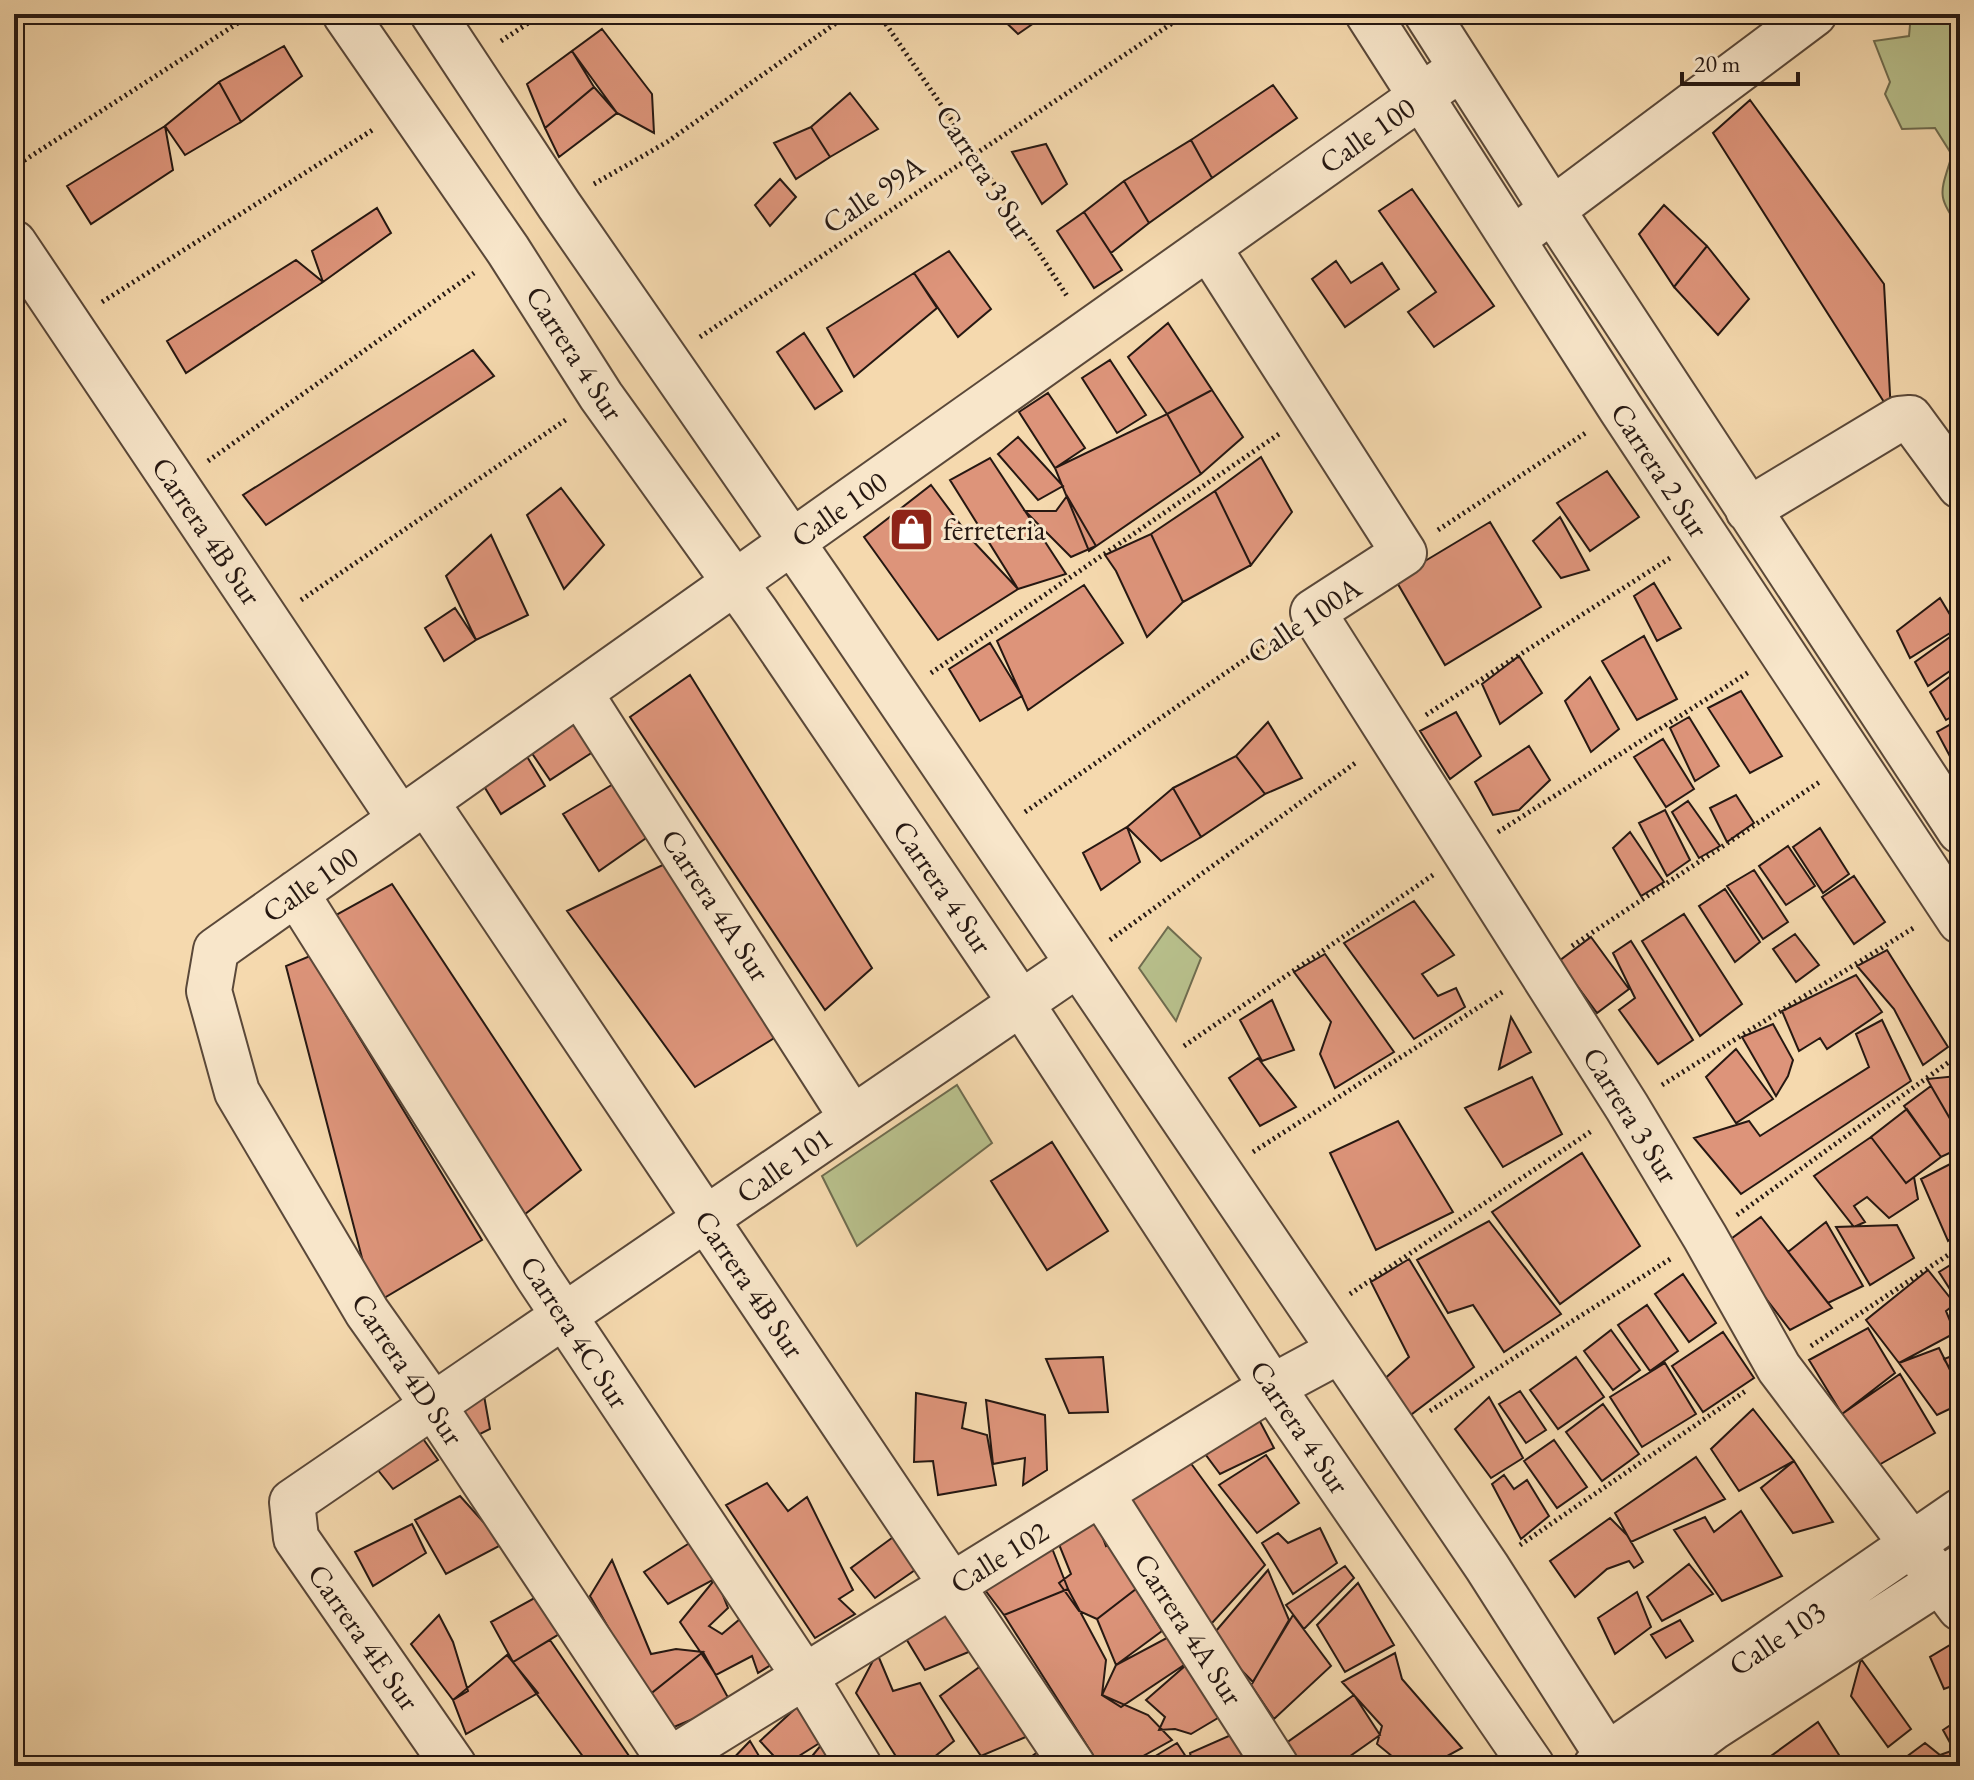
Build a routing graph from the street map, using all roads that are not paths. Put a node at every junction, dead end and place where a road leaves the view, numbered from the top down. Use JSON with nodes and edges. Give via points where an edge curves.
{"nodes":[{"id":1,"x":345,"y":14,"type":"edge"},
{"id":2,"x":433,"y":14,"type":"edge"},
{"id":3,"x":1368,"y":14,"type":"edge"},
{"id":4,"x":1427,"y":14,"type":"edge"},
{"id":5,"x":1814,"y":14,"type":"edge"},
{"id":6,"x":1461,"y":68,"type":"junction"},
{"id":7,"x":1419,"y":98,"type":"junction"},
{"id":8,"x":1553,"y":211,"type":"junction"},
{"id":9,"x":1511,"y":240,"type":"junction"},
{"id":10,"x":14,"y":243,"type":"edge"},
{"id":11,"x":1208,"y":247,"type":"junction"},
{"id":12,"x":1960,"y":486,"type":"edge"},
{"id":13,"x":1748,"y":510,"type":"junction"},
{"id":14,"x":791,"y":543,"type":"junction"},
{"id":15,"x":735,"y":583,"type":"junction"},
{"id":16,"x":1313,"y":612,"type":"joint"},
{"id":17,"x":580,"y":693,"type":"junction"},
{"id":18,"x":413,"y":810,"type":"junction"},
{"id":19,"x":1960,"y":831,"type":"edge"},
{"id":20,"x":296,"y":893,"type":"junction"},
{"id":21,"x":1960,"y":921,"type":"edge"},
{"id":22,"x":216,"y":950,"type":"joint"},
{"id":23,"x":1078,"y":964,"type":"junction"},
{"id":24,"x":1021,"y":1003,"type":"junction"},
{"id":25,"x":852,"y":1118,"type":"junction"},
{"id":26,"x":706,"y":1219,"type":"junction"},
{"id":27,"x":563,"y":1316,"type":"junction"},
{"id":28,"x":1339,"y":1351,"type":"junction"},
{"id":29,"x":1272,"y":1387,"type":"junction"},
{"id":30,"x":433,"y":1405,"type":"junction"},
{"id":31,"x":1101,"y":1493,"type":"junction"},
{"id":32,"x":292,"y":1502,"type":"joint"},
{"id":33,"x":1960,"y":1511,"type":"edge"},
{"id":34,"x":1913,"y":1545,"type":"junction"},
{"id":35,"x":952,"y":1586,"type":"junction"},
{"id":36,"x":1953,"y":1586,"type":"edge"},
{"id":37,"x":805,"y":1677,"type":"junction"},
{"id":38,"x":1714,"y":1727,"type":"junction"},
{"id":39,"x":1606,"y":1762,"type":"edge"},
{"id":40,"x":664,"y":1763,"type":"edge"},
{"id":41,"x":454,"y":1766,"type":"edge"},
{"id":42,"x":859,"y":1766,"type":"edge"},
{"id":43,"x":1073,"y":1766,"type":"edge"},
{"id":44,"x":1276,"y":1766,"type":"edge"},
{"id":45,"x":1532,"y":1766,"type":"edge"},
{"id":46,"x":1662,"y":1766,"type":"edge"},
{"id":47,"x":1690,"y":1766,"type":"edge"}],
"edges":[{"from":1,"to":15,"type":"street","name":"Carrera 4 Sur","via":[[508,250],[601,396]]},
{"from":2,"to":14,"type":"street"},
{"from":3,"to":7,"type":"street","name":"Carrera 2 Sur"},
{"from":4,"to":6,"type":"street","name":"Carrera 2 Sur"},
{"from":5,"to":8,"type":"street"},
{"from":6,"to":7,"type":"street","name":"Calle 100"},
{"from":6,"to":8,"type":"street","name":"Carrera 2 Sur"},
{"from":7,"to":9,"type":"street","name":"Carrera 2 Sur"},
{"from":7,"to":11,"type":"street","name":"Calle 100"},
{"from":8,"to":9,"type":"street"},
{"from":8,"to":13,"type":"street","name":"Carrera 2 Sur"},
{"from":9,"to":21,"type":"street","name":"Carrera 2 Sur"},
{"from":10,"to":18,"type":"street","name":"Carrera 4B Sur","via":[[268,623]]},
{"from":11,"to":14,"type":"street","name":"Calle 100"},
{"from":11,"to":16,"type":"street","name":"Calle 100A","via":[[1404,553]]},
{"from":12,"to":13,"type":"street","via":[[1910,418],[1899,419]]},
{"from":13,"to":19,"type":"street","name":"Carrera 2 Sur"},
{"from":14,"to":15,"type":"street","name":"Calle 100"},
{"from":14,"to":23,"type":"street"},
{"from":15,"to":17,"type":"street","name":"Calle 100"},
{"from":15,"to":24,"type":"street","name":"Carrera 4 Sur"},
{"from":16,"to":34,"type":"street","name":"Carrera 3 Sur","via":[[1627,1107],[1779,1368]]},
{"from":17,"to":18,"type":"street","name":"Calle 100"},
{"from":17,"to":25,"type":"street","name":"Carrera 4A Sur"},
{"from":18,"to":20,"type":"street","name":"Calle 100"},
{"from":18,"to":26,"type":"street","name":"Carrera 4B Sur"},
{"from":20,"to":22,"type":"street","name":"Calle 100"},
{"from":20,"to":27,"type":"street","name":"Carrera 4C Sur"},
{"from":22,"to":30,"type":"street","name":"Carrera 4D Sur","via":[[209,991],[237,1092],[367,1312]]},
{"from":23,"to":24,"type":"street","name":"Calle 101"},
{"from":23,"to":28,"type":"street"},
{"from":24,"to":25,"type":"street","name":"Calle 101"},
{"from":24,"to":29,"type":"street","name":"Carrera 4 Sur"},
{"from":25,"to":26,"type":"street","name":"Calle 101"},
{"from":26,"to":27,"type":"street","name":"Calle 101"},
{"from":26,"to":35,"type":"street","name":"Carrera 4B Sur"},
{"from":27,"to":30,"type":"street","name":"Calle 101"},
{"from":27,"to":37,"type":"street","name":"Carrera 4C Sur"},
{"from":28,"to":29,"type":"street","name":"Calle 102"},
{"from":28,"to":39,"type":"street","via":[[1487,1567]]},
{"from":29,"to":31,"type":"street","name":"Calle 102"},
{"from":29,"to":45,"type":"street","name":"Carrera 4 Sur"},
{"from":30,"to":32,"type":"street","name":"Calle 101"},
{"from":30,"to":40,"type":"street","name":"Carrera 4D Sur"},
{"from":31,"to":35,"type":"street","name":"Calle 102"},
{"from":31,"to":44,"type":"street","name":"Carrera 4A Sur"},
{"from":32,"to":41,"type":"street","name":"Carrera 4E Sur","via":[[296,1538]]},
{"from":33,"to":34,"type":"street","name":"Calle 103"},
{"from":34,"to":36,"type":"street","name":"Carrera 3 Sur"},
{"from":34,"to":39,"type":"street","name":"Calle 103"},
{"from":35,"to":37,"type":"street","name":"Calle 102"},
{"from":35,"to":43,"type":"street","name":"Carrera 4B Sur"},
{"from":36,"to":38,"type":"street","name":"Calle 103"},
{"from":37,"to":40,"type":"street","name":"Calle 102"},
{"from":37,"to":42,"type":"street","name":"Carrera 4C Sur"},
{"from":38,"to":46,"type":"street","name":"Calle 103"},
{"from":38,"to":47,"type":"street","via":[[1703,1753]]}]}
